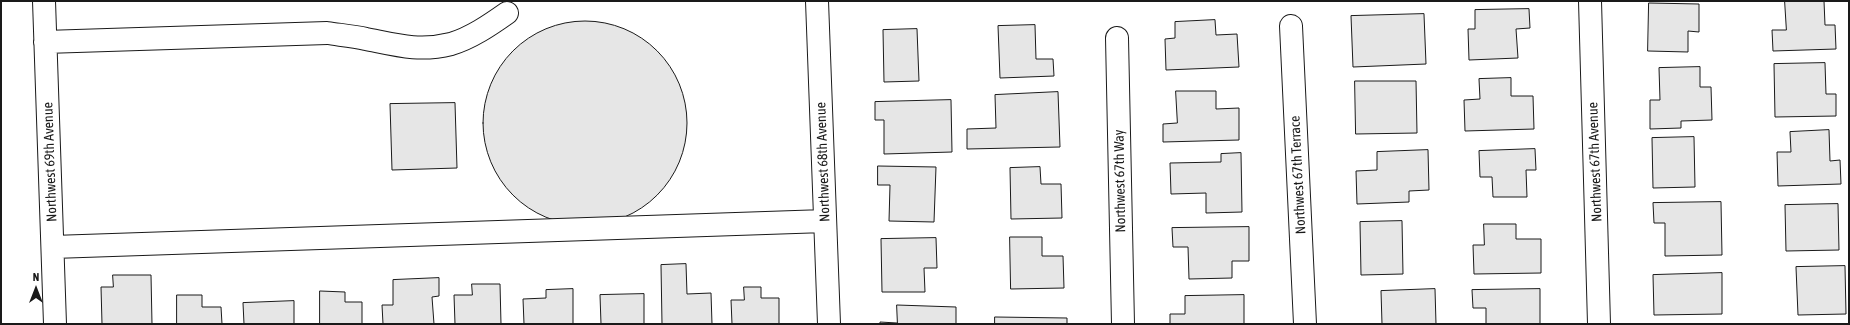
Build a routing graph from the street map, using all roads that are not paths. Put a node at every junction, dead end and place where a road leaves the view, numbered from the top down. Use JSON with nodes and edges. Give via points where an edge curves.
{"nodes":[{"id":1,"x":44,"y":1,"type":"edge"},
{"id":2,"x":816,"y":1,"type":"edge"},
{"id":3,"x":1590,"y":1,"type":"edge"},
{"id":4,"x":507,"y":13,"type":"dead end"},
{"id":5,"x":1291,"y":26,"type":"dead end"},
{"id":6,"x":1117,"y":38,"type":"dead end"},
{"id":7,"x":45,"y":42,"type":"junction"},
{"id":8,"x":825,"y":221,"type":"junction"},
{"id":9,"x":53,"y":248,"type":"junction"},
{"id":10,"x":55,"y":324,"type":"edge"},
{"id":11,"x":829,"y":324,"type":"edge"},
{"id":12,"x":1123,"y":324,"type":"edge"},
{"id":13,"x":1305,"y":324,"type":"edge"},
{"id":14,"x":1599,"y":324,"type":"edge"}],
"edges":[{"from":1,"to":7,"type":"street","name":"Northwest 69th Avenue"},
{"from":2,"to":8,"type":"street","name":"Northwest 68th Avenue"},
{"from":3,"to":14,"type":"street","name":"Northwest 67th Avenue"},
{"from":4,"to":7,"type":"street","via":[[483,30],[451,44],[426,48],[393,46],[366,38],[327,33]]},
{"from":5,"to":13,"type":"street","name":"Northwest 67th Terrace"},
{"from":6,"to":12,"type":"street","name":"Northwest 67th Way"},
{"from":7,"to":9,"type":"street","name":"Northwest 69th Avenue"},
{"from":8,"to":9,"type":"street"},
{"from":8,"to":11,"type":"street","name":"Northwest 68th Avenue"},
{"from":9,"to":10,"type":"street","name":"Northwest 69th Avenue"}]}
